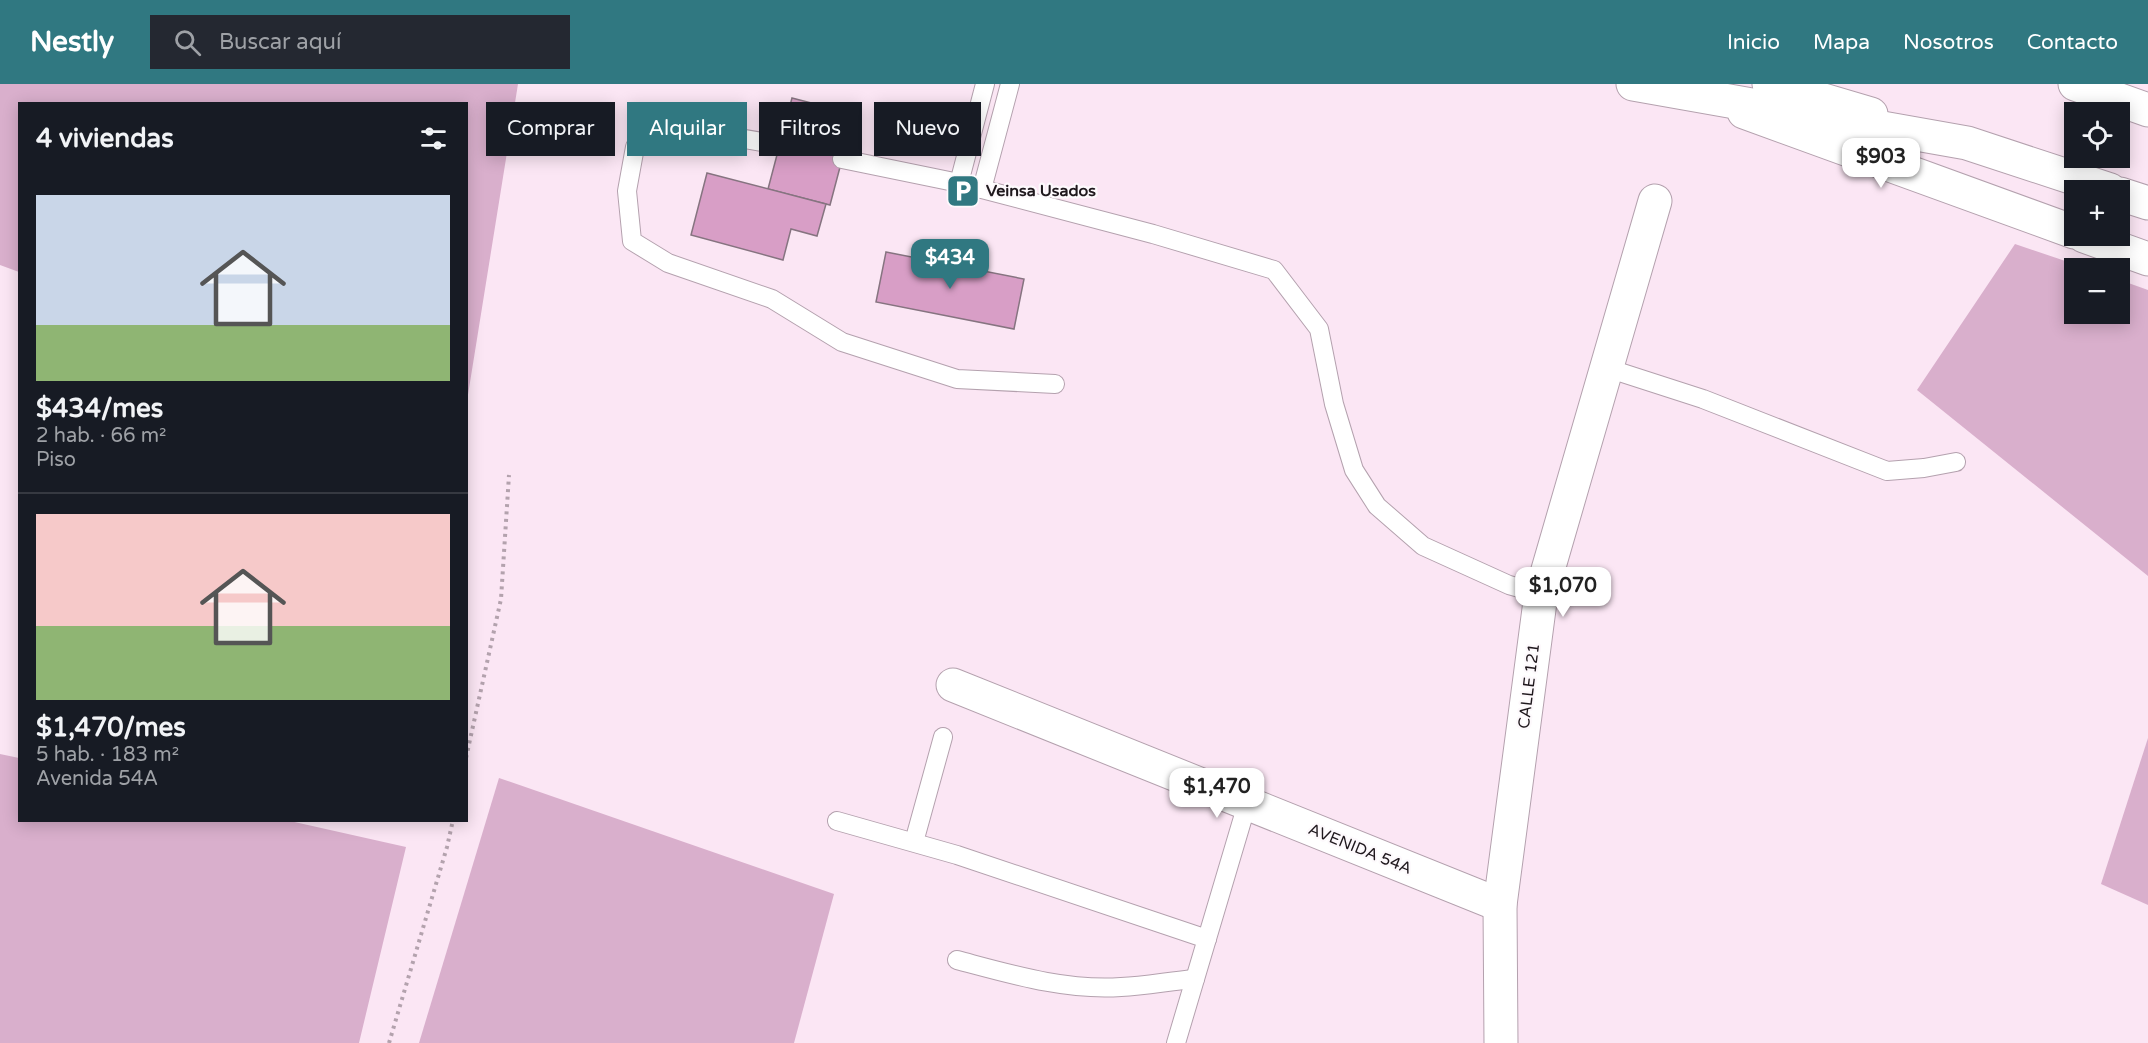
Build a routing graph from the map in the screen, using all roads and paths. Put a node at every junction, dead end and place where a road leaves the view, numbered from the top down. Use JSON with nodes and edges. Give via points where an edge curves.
{"nodes":[{"id":1,"x":985,"y":84,"type":"edge"},
{"id":2,"x":1010,"y":84,"type":"edge"},
{"id":3,"x":1634,"y":84,"type":"edge"},
{"id":4,"x":1769,"y":84,"type":"edge"},
{"id":5,"x":2075,"y":84,"type":"edge"},
{"id":6,"x":1705,"y":98,"type":"junction"},
{"id":7,"x":2148,"y":110,"type":"edge"},
{"id":8,"x":759,"y":141,"type":"edge"},
{"id":9,"x":1967,"y":143,"type":"junction"},
{"id":10,"x":842,"y":159,"type":"dead end"},
{"id":11,"x":2080,"y":180,"type":"edge"},
{"id":12,"x":958,"y":183,"type":"junction"},
{"id":13,"x":982,"y":189,"type":"junction"},
{"id":14,"x":2130,"y":197,"type":"edge"},
{"id":15,"x":1655,"y":201,"type":"dead end"},
{"id":16,"x":2148,"y":203,"type":"edge"},
{"id":17,"x":2064,"y":228,"type":"edge"},
{"id":18,"x":2112,"y":246,"type":"edge"},
{"id":19,"x":2148,"y":259,"type":"edge"},
{"id":20,"x":1607,"y":368,"type":"junction"},
{"id":21,"x":1055,"y":384,"type":"dead end"},
{"id":22,"x":1956,"y":462,"type":"dead end"},
{"id":23,"x":509,"y":475,"type":"dead end"},
{"id":24,"x":1541,"y":594,"type":"junction"},
{"id":25,"x":953,"y":685,"type":"dead end"},
{"id":26,"x":943,"y":737,"type":"dead end"},
{"id":27,"x":468,"y":749,"type":"edge"},
{"id":28,"x":1246,"y":804,"type":"junction"},
{"id":29,"x":837,"y":821,"type":"dead end"},
{"id":30,"x":453,"y":822,"type":"edge"},
{"id":31,"x":914,"y":842,"type":"junction"},
{"id":32,"x":1500,"y":906,"type":"junction"},
{"id":33,"x":1207,"y":939,"type":"junction"},
{"id":34,"x":957,"y":960,"type":"dead end"},
{"id":35,"x":1195,"y":979,"type":"junction"},
{"id":36,"x":389,"y":1043,"type":"edge"},
{"id":37,"x":1176,"y":1043,"type":"edge"},
{"id":38,"x":1501,"y":1043,"type":"edge"}],
"edges":[{"from":1,"to":12,"type":"lane"},
{"from":2,"to":13,"type":"lane"},
{"from":3,"to":6,"type":"main road"},
{"from":4,"to":9,"type":"main road"},
{"from":5,"to":7,"type":"main road"},
{"from":6,"to":9,"type":"main road"},
{"from":6,"to":17,"type":"main road"},
{"from":8,"to":21,"type":"lane","via":[[675,126],[654,127],[635,147],[627,191],[632,241],[668,263],[772,299],[842,342],[957,379]]},
{"from":9,"to":11,"type":"main road"},
{"from":10,"to":12,"type":"lane"},
{"from":12,"to":13,"type":"lane"},
{"from":13,"to":24,"type":"lane","via":[[1274,270],[1319,329],[1334,404],[1354,470],[1377,506],[1423,546],[1509,585]]},
{"from":14,"to":16,"type":"main road"},
{"from":15,"to":20,"type":"main road","name":"CALLE 121"},
{"from":18,"to":19,"type":"main road"},
{"from":20,"to":22,"type":"lane","via":[[1702,399],[1887,471]]},
{"from":20,"to":24,"type":"main road","name":"CALLE 121"},
{"from":23,"to":27,"type":"path","via":[[501,598]]},
{"from":24,"to":32,"type":"main road","name":"CALLE 121"},
{"from":25,"to":28,"type":"main road","name":"AVENIDA 54A"},
{"from":26,"to":31,"type":"lane"},
{"from":28,"to":32,"type":"main road","name":"AVENIDA 54A"},
{"from":28,"to":33,"type":"lane"},
{"from":29,"to":31,"type":"lane"},
{"from":30,"to":36,"type":"path"},
{"from":31,"to":33,"type":"lane"},
{"from":32,"to":38,"type":"main road","name":"CALLE 121"},
{"from":33,"to":35,"type":"lane"},
{"from":34,"to":35,"type":"lane","via":[[1065,985],[1120,987]]},
{"from":35,"to":37,"type":"lane"}]}
